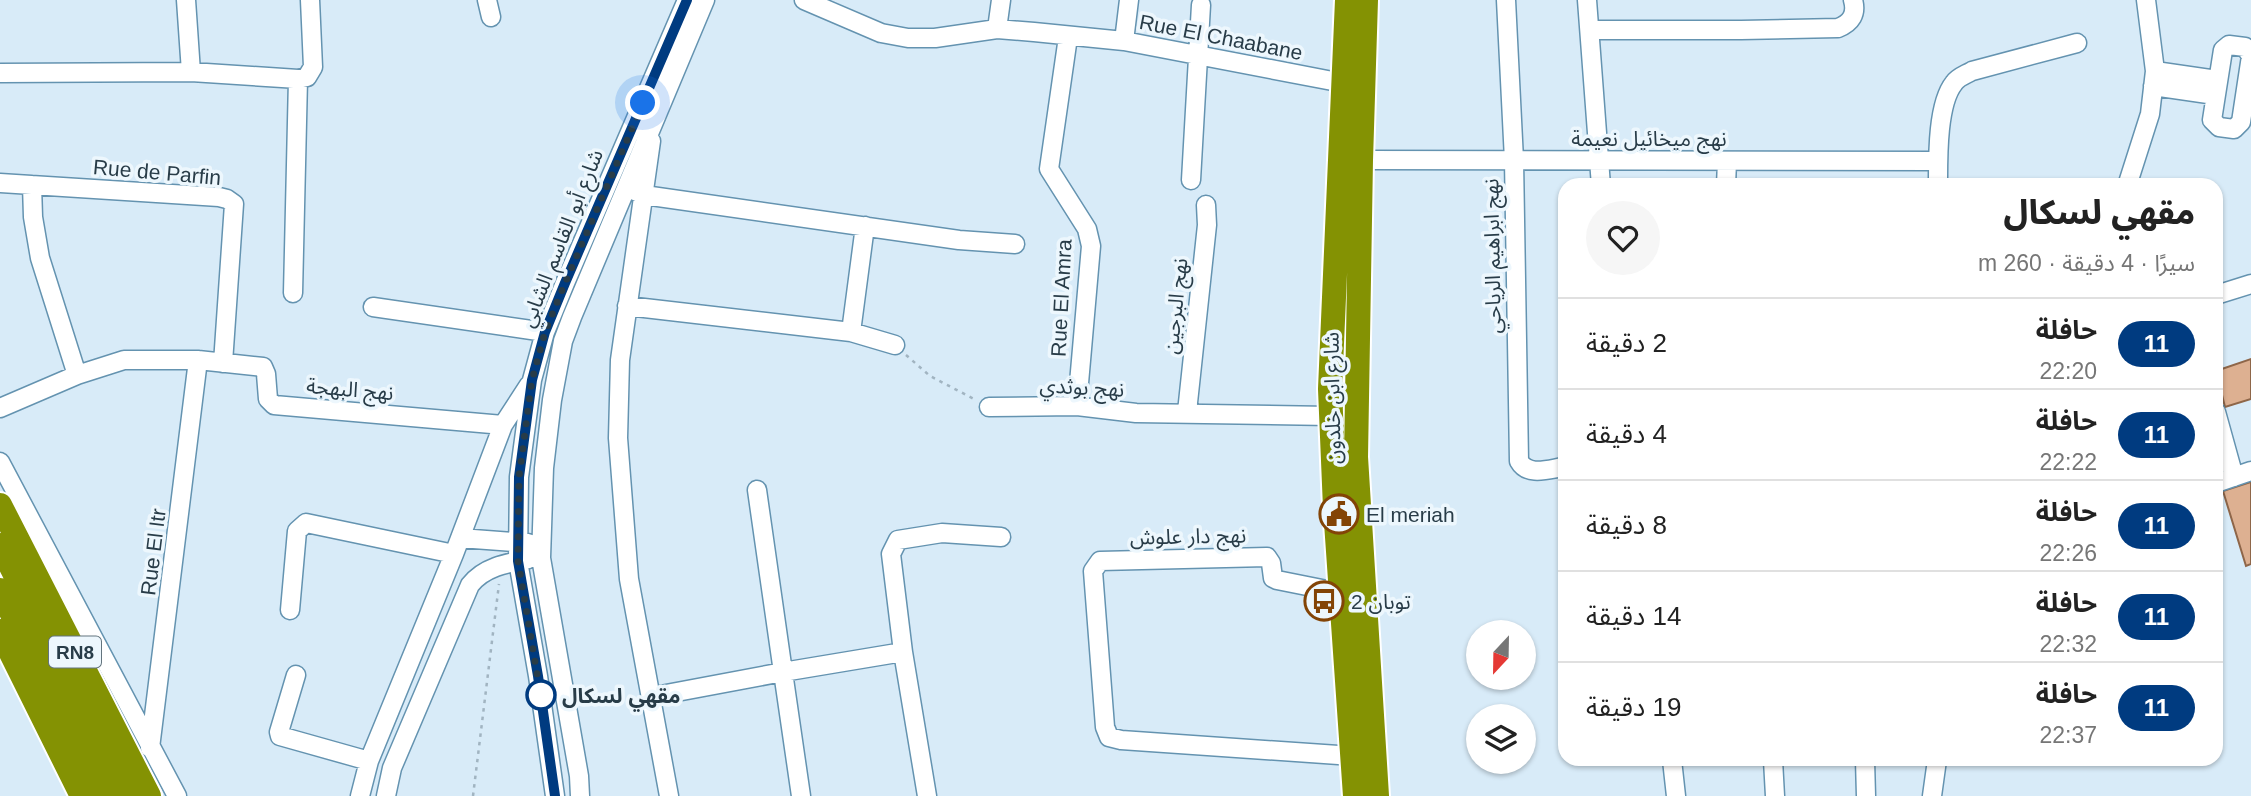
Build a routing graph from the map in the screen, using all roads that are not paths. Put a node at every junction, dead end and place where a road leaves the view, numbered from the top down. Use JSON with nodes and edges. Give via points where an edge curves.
{"nodes":[{"id":1,"x":186,"y":0,"type":"edge"},
{"id":2,"x":310,"y":0,"type":"edge"},
{"id":3,"x":687,"y":0,"type":"edge"},
{"id":4,"x":705,"y":0,"type":"edge"},
{"id":5,"x":804,"y":0,"type":"edge"},
{"id":6,"x":1001,"y":0,"type":"edge"},
{"id":7,"x":1129,"y":0,"type":"edge"},
{"id":8,"x":1347,"y":0,"type":"edge"},
{"id":9,"x":1366,"y":0,"type":"edge"},
{"id":10,"x":1506,"y":0,"type":"edge"},
{"id":11,"x":1587,"y":0,"type":"edge"},
{"id":12,"x":1853,"y":0,"type":"edge"},
{"id":13,"x":2146,"y":0,"type":"edge"},
{"id":14,"x":1201,"y":5,"type":"dead end"},
{"id":15,"x":997,"y":29,"type":"junction"},
{"id":16,"x":1590,"y":30,"type":"junction"},
{"id":17,"x":1068,"y":37,"type":"junction"},
{"id":18,"x":1124,"y":41,"type":"junction"},
{"id":19,"x":2077,"y":43,"type":"dead end"},
{"id":20,"x":1198,"y":57,"type":"junction"},
{"id":21,"x":191,"y":72,"type":"junction"},
{"id":22,"x":0,"y":74,"type":"edge"},
{"id":23,"x":2154,"y":78,"type":"junction"},
{"id":24,"x":298,"y":79,"type":"junction"},
{"id":25,"x":1343,"y":83,"type":"junction"},
{"id":26,"x":2216,"y":87,"type":"dead end"},
{"id":27,"x":654,"y":119,"type":"junction"},
{"id":28,"x":1361,"y":160,"type":"junction"},
{"id":29,"x":1514,"y":160,"type":"junction"},
{"id":30,"x":1600,"y":160,"type":"junction"},
{"id":31,"x":1727,"y":161,"type":"junction"},
{"id":32,"x":1938,"y":161,"type":"junction"},
{"id":33,"x":1601,"y":178,"type":"edge"},
{"id":34,"x":1726,"y":178,"type":"edge"},
{"id":35,"x":1938,"y":178,"type":"edge"},
{"id":36,"x":2130,"y":178,"type":"edge"},
{"id":37,"x":1191,"y":180,"type":"dead end"},
{"id":38,"x":0,"y":183,"type":"edge"},
{"id":39,"x":617,"y":183,"type":"junction"},
{"id":40,"x":32,"y":185,"type":"junction"},
{"id":41,"x":645,"y":195,"type":"junction"},
{"id":42,"x":1206,"y":205,"type":"dead end"},
{"id":43,"x":865,"y":226,"type":"junction"},
{"id":44,"x":1015,"y":244,"type":"dead end"},
{"id":45,"x":2251,"y":284,"type":"edge"},
{"id":46,"x":293,"y":293,"type":"dead end"},
{"id":47,"x":2223,"y":293,"type":"edge"},
{"id":48,"x":627,"y":306,"type":"junction"},
{"id":49,"x":373,"y":307,"type":"dead end"},
{"id":50,"x":545,"y":332,"type":"junction"},
{"id":51,"x":851,"y":332,"type":"junction"},
{"id":52,"x":895,"y":345,"type":"road end"},
{"id":53,"x":198,"y":360,"type":"junction"},
{"id":54,"x":223,"y":363,"type":"junction"},
{"id":55,"x":78,"y":375,"type":"junction"},
{"id":56,"x":532,"y":380,"type":"junction"},
{"id":57,"x":1077,"y":406,"type":"junction"},
{"id":58,"x":989,"y":407,"type":"road end"},
{"id":59,"x":0,"y":408,"type":"edge"},
{"id":60,"x":1187,"y":412,"type":"junction"},
{"id":61,"x":1331,"y":416,"type":"junction"},
{"id":62,"x":503,"y":425,"type":"junction"},
{"id":63,"x":2223,"y":437,"type":"edge"},
{"id":64,"x":0,"y":462,"type":"edge"},
{"id":65,"x":1558,"y":468,"type":"edge"},
{"id":66,"x":2251,"y":471,"type":"edge"},
{"id":67,"x":2234,"y":477,"type":"junction"},
{"id":68,"x":2223,"y":481,"type":"edge"},
{"id":69,"x":757,"y":490,"type":"dead end"},
{"id":70,"x":0,"y":505,"type":"edge"},
{"id":71,"x":1001,"y":537,"type":"dead end"},
{"id":72,"x":0,"y":545,"type":"edge"},
{"id":73,"x":457,"y":546,"type":"junction"},
{"id":74,"x":542,"y":550,"type":"junction"},
{"id":75,"x":513,"y":557,"type":"junction"},
{"id":76,"x":0,"y":590,"type":"edge"},
{"id":77,"x":1342,"y":593,"type":"junction"},
{"id":78,"x":290,"y":610,"type":"dead end"},
{"id":79,"x":0,"y":631,"type":"edge"},
{"id":80,"x":903,"y":652,"type":"junction"},
{"id":81,"x":783,"y":672,"type":"junction"},
{"id":82,"x":54,"y":675,"type":"junction"},
{"id":83,"x":296,"y":675,"type":"dead end"},
{"id":84,"x":650,"y":696,"type":"junction"},
{"id":85,"x":150,"y":748,"type":"junction"},
{"id":86,"x":1353,"y":756,"type":"junction"},
{"id":87,"x":369,"y":761,"type":"junction"},
{"id":88,"x":1673,"y":766,"type":"edge"},
{"id":89,"x":1773,"y":766,"type":"edge"},
{"id":90,"x":1865,"y":766,"type":"edge"},
{"id":91,"x":1936,"y":766,"type":"edge"},
{"id":92,"x":82,"y":796,"type":"edge"},
{"id":93,"x":103,"y":796,"type":"edge"},
{"id":94,"x":128,"y":796,"type":"edge"},
{"id":95,"x":149,"y":796,"type":"edge"},
{"id":96,"x":177,"y":796,"type":"edge"},
{"id":97,"x":360,"y":796,"type":"edge"},
{"id":98,"x":386,"y":796,"type":"edge"},
{"id":99,"x":555,"y":796,"type":"edge"},
{"id":100,"x":580,"y":796,"type":"edge"},
{"id":101,"x":669,"y":796,"type":"edge"},
{"id":102,"x":801,"y":796,"type":"edge"},
{"id":103,"x":927,"y":796,"type":"edge"},
{"id":104,"x":1355,"y":796,"type":"edge"},
{"id":105,"x":1377,"y":796,"type":"edge"},
{"id":106,"x":1676,"y":796,"type":"edge"},
{"id":107,"x":1775,"y":796,"type":"edge"},
{"id":108,"x":1866,"y":796,"type":"edge"},
{"id":109,"x":1932,"y":796,"type":"edge"}],
"edges":[{"from":1,"to":21,"type":"street"},
{"from":2,"to":24,"type":"street","via":[[313,67],[307,77]]},
{"from":3,"to":39,"type":"street","name":"شارع أبو القاسم الشابي"},
{"from":4,"to":27,"type":"street","name":"شارع أبو القاسم الشابي"},
{"from":5,"to":15,"type":"street","name":"Rue El Chaabane","via":[[881,33],[908,38]]},
{"from":6,"to":15,"type":"street"},
{"from":7,"to":18,"type":"street"},
{"from":8,"to":25,"type":"highway","name":"شارع ابن خلدون"},
{"from":9,"to":28,"type":"highway","name":"شارع ابن خلدون"},
{"from":10,"to":29,"type":"street","name":"نهج ابراهيم الرياحي"},
{"from":11,"to":16,"type":"street"},
{"from":12,"to":16,"type":"street","via":[[1854,14],[1838,28]]},
{"from":13,"to":23,"type":"street"},
{"from":14,"to":20,"type":"street"},
{"from":15,"to":17,"type":"street","name":"Rue El Chaabane"},
{"from":16,"to":30,"type":"street"},
{"from":17,"to":18,"type":"street","name":"Rue El Chaabane"},
{"from":17,"to":57,"type":"street","name":"Rue El Amra","via":[[1049,169],[1087,229],[1091,246]]},
{"from":18,"to":20,"type":"street","name":"Rue El Chaabane"},
{"from":19,"to":32,"type":"street","via":[[1959,78],[1944,106]]},
{"from":20,"to":25,"type":"street","name":"Rue El Chaabane"},
{"from":20,"to":37,"type":"street"},
{"from":21,"to":22,"type":"street"},
{"from":21,"to":24,"type":"street"},
{"from":23,"to":26,"type":"street"},
{"from":23,"to":36,"type":"street","via":[[2150,114]]},
{"from":24,"to":46,"type":"street"},
{"from":25,"to":61,"type":"highway","name":"شارع ابن خلدون"},
{"from":27,"to":39,"type":"street","name":"شارع أبو القاسم الشابي"},
{"from":27,"to":41,"type":"street"},
{"from":28,"to":29,"type":"street","name":"نهج ميخائيل نعيمة"},
{"from":28,"to":105,"type":"highway","name":"شارع ابن خلدون","via":[[1356,457]]},
{"from":29,"to":30,"type":"street","name":"نهج ميخائيل نعيمة"},
{"from":29,"to":65,"type":"street","name":"نهج ابراهيم الرياحي","via":[[1519,461],[1530,471]]},
{"from":30,"to":31,"type":"street","name":"نهج ميخائيل نعيمة"},
{"from":30,"to":33,"type":"street"},
{"from":31,"to":32,"type":"street","name":"نهج ميخائيل نعيمة"},
{"from":31,"to":34,"type":"street"},
{"from":32,"to":35,"type":"street"},
{"from":38,"to":40,"type":"street","name":"Rue de Parfin"},
{"from":39,"to":41,"type":"street"},
{"from":39,"to":50,"type":"street","name":"شارع أبو القاسم الشابي"},
{"from":39,"to":74,"type":"street","name":"شارع أبو القاسم الشابي","via":[[564,341],[544,468]]},
{"from":40,"to":54,"type":"street","name":"Rue de Parfin","via":[[219,197],[234,204]]},
{"from":40,"to":55,"type":"street","via":[[40,258]]},
{"from":41,"to":43,"type":"street"},
{"from":41,"to":48,"type":"street"},
{"from":42,"to":60,"type":"street","name":"نهج البرجين"},
{"from":43,"to":44,"type":"street"},
{"from":43,"to":51,"type":"street"},
{"from":45,"to":47,"type":"street"},
{"from":48,"to":51,"type":"street"},
{"from":48,"to":84,"type":"street","via":[[618,438],[629,579]]},
{"from":49,"to":50,"type":"street"},
{"from":50,"to":56,"type":"street","name":"شارع أبو القاسم الشابي"},
{"from":51,"to":52,"type":"street"},
{"from":53,"to":54,"type":"street"},
{"from":53,"to":55,"type":"street","via":[[124,360]]},
{"from":53,"to":85,"type":"street","name":"Rue El Itr"},
{"from":54,"to":62,"type":"street","name":"نهج البهجة","via":[[263,367],[268,400],[274,405]]},
{"from":55,"to":59,"type":"street"},
{"from":56,"to":62,"type":"street"},
{"from":56,"to":75,"type":"street","name":"شارع أبو القاسم الشابي"},
{"from":57,"to":58,"type":"street","name":"نهج بوثدي"},
{"from":57,"to":60,"type":"street","name":"نهج بوثدي"},
{"from":60,"to":61,"type":"street","name":"نهج بوثدي"},
{"from":61,"to":77,"type":"highway","name":"شارع ابن خلدون"},
{"from":62,"to":73,"type":"street"},
{"from":63,"to":67,"type":"street"},
{"from":64,"to":85,"type":"street"},
{"from":66,"to":67,"type":"street"},
{"from":67,"to":68,"type":"street"},
{"from":69,"to":81,"type":"street"},
{"from":70,"to":95,"type":"highway","number":"RN8"},
{"from":71,"to":80,"type":"street","via":[[942,533],[898,540],[891,554]]},
{"from":72,"to":82,"type":"highway","number":"RN8"},
{"from":73,"to":75,"type":"street"},
{"from":73,"to":78,"type":"street","via":[[306,523],[297,531]]},
{"from":73,"to":87,"type":"street"},
{"from":74,"to":75,"type":"street"},
{"from":74,"to":100,"type":"street","name":"شارع أبو القاسم الشابي"},
{"from":75,"to":98,"type":"street","via":[[486,570],[470,585],[392,768]]},
{"from":75,"to":99,"type":"street","name":"شارع أبو القاسم الشابي","via":[[538,676]]},
{"from":76,"to":82,"type":"highway","number":"RN8"},
{"from":77,"to":86,"type":"highway","name":"شارع ابن خلدون"},
{"from":77,"to":86,"type":"street","name":"نهج دار علوش","via":[[1277,580],[1267,557],[1100,561],[1093,571],[1109,737]]},
{"from":79,"to":92,"type":"highway"},
{"from":80,"to":81,"type":"street"},
{"from":80,"to":103,"type":"street"},
{"from":81,"to":84,"type":"street"},
{"from":81,"to":102,"type":"street"},
{"from":82,"to":93,"type":"highway","number":"RN8"},
{"from":82,"to":94,"type":"highway","number":"RN8"},
{"from":83,"to":87,"type":"street","via":[[280,736]]},
{"from":84,"to":101,"type":"street"},
{"from":85,"to":96,"type":"street"},
{"from":86,"to":104,"type":"highway","name":"شارع ابن خلدون"},
{"from":87,"to":97,"type":"street"},
{"from":88,"to":106,"type":"street"},
{"from":89,"to":107,"type":"street"},
{"from":90,"to":108,"type":"street"},
{"from":91,"to":109,"type":"street"}]}
